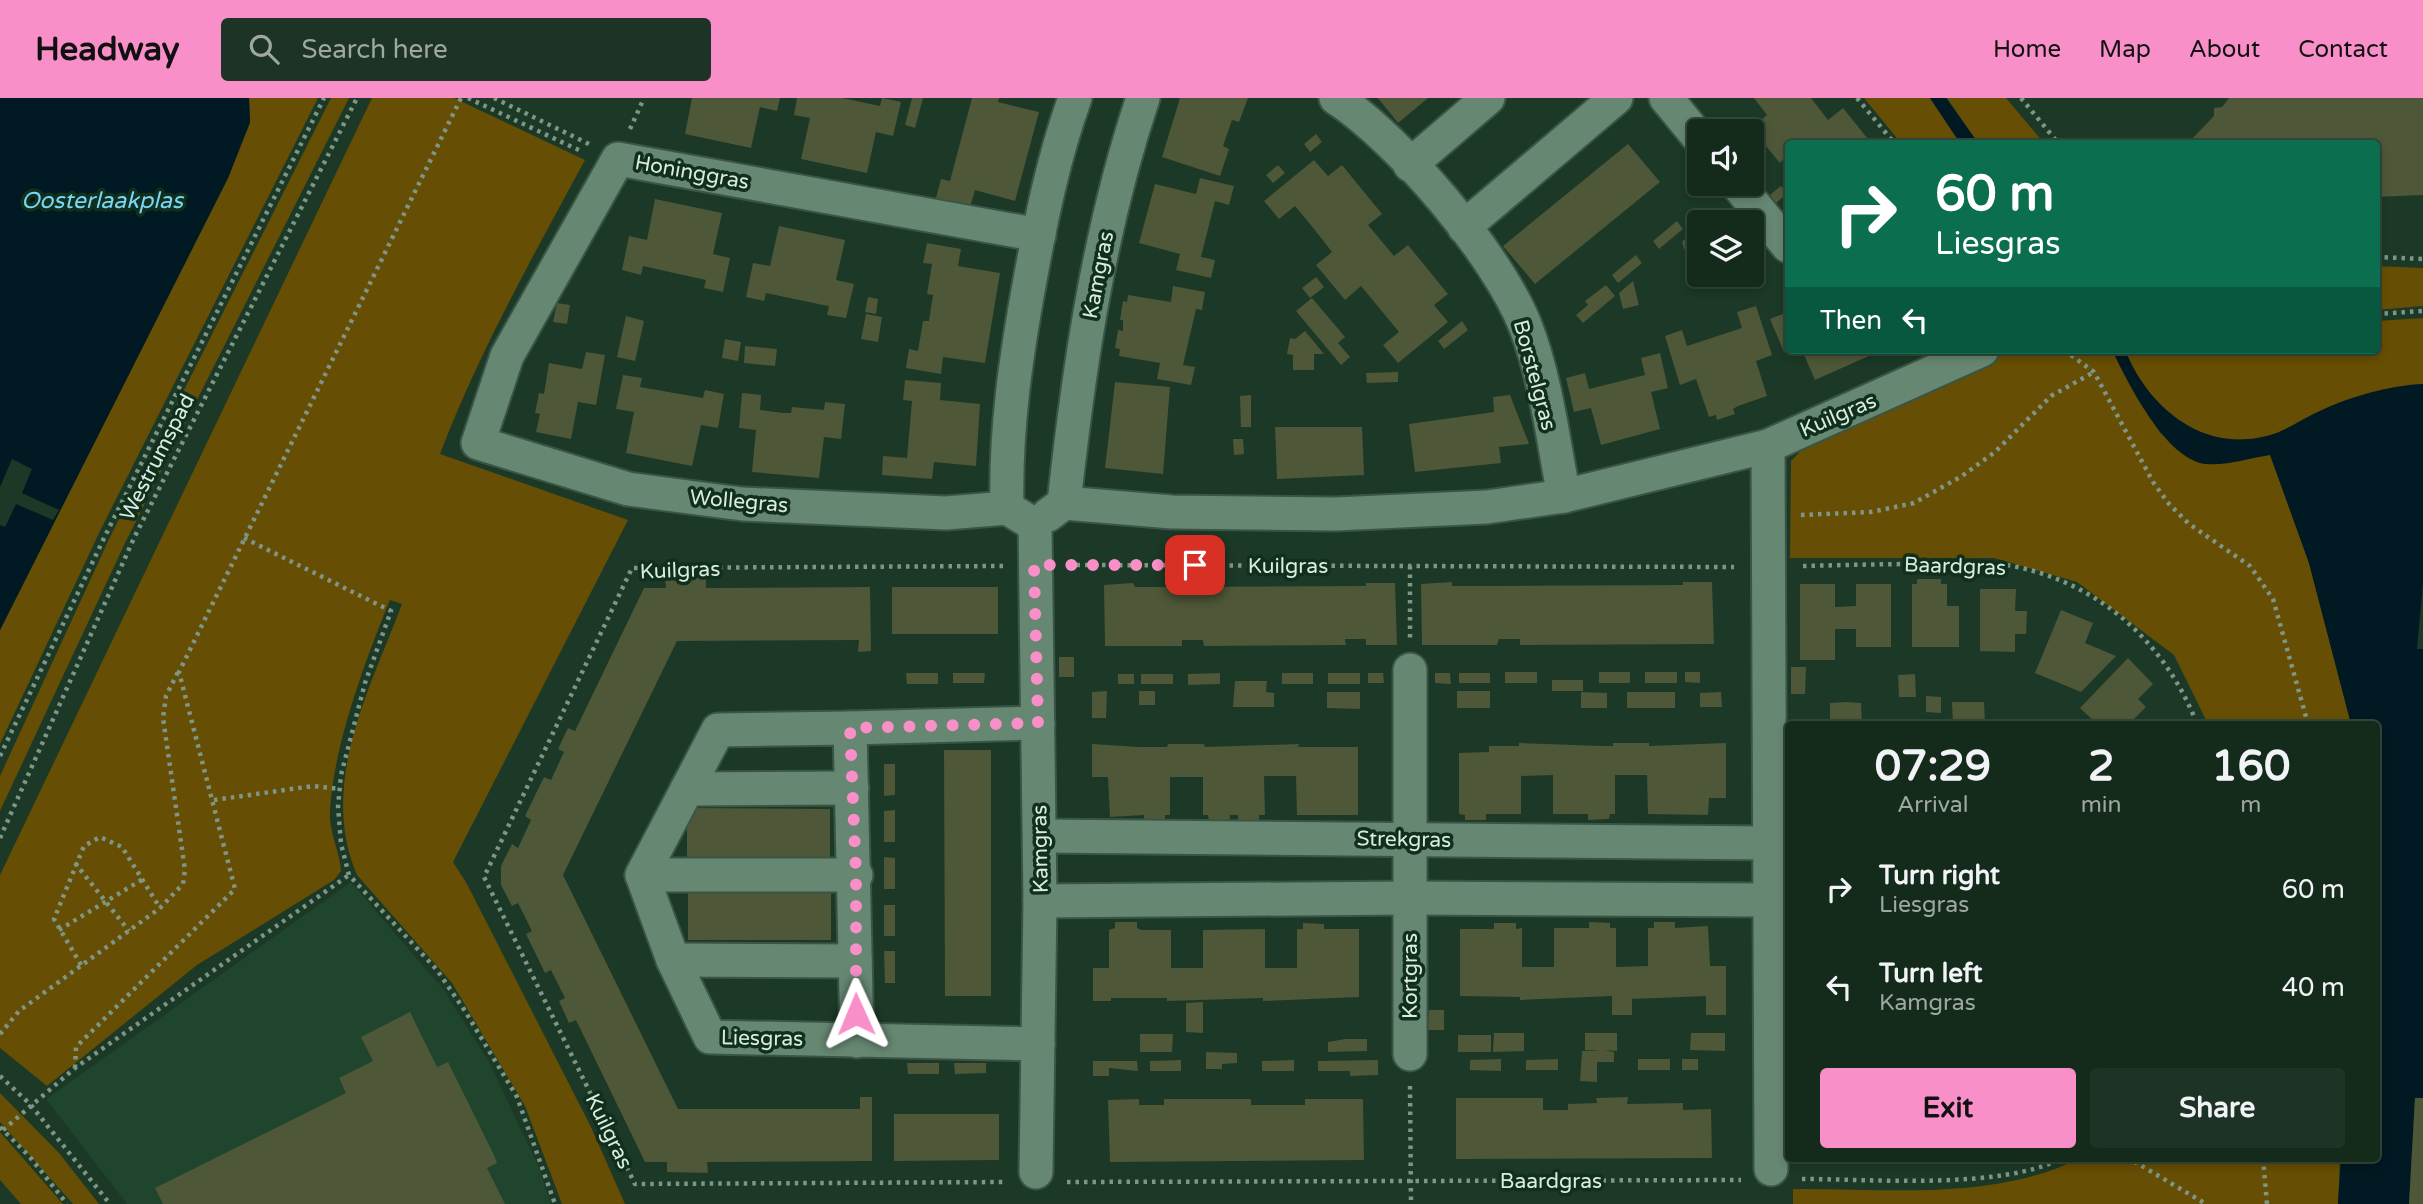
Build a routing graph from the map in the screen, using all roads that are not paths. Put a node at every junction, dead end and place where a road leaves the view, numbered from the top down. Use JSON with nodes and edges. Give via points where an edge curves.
{"nodes":[{"id":1,"x":1075,"y":98,"type":"edge"},
{"id":2,"x":1143,"y":98,"type":"edge"},
{"id":3,"x":1336,"y":98,"type":"edge"},
{"id":4,"x":1488,"y":98,"type":"edge"},
{"id":5,"x":1616,"y":98,"type":"edge"},
{"id":6,"x":1666,"y":98,"type":"edge"},
{"id":7,"x":1687,"y":123,"type":"edge"},
{"id":8,"x":1410,"y":165,"type":"junction"},
{"id":9,"x":1747,"y":196,"type":"edge"},
{"id":10,"x":1464,"y":227,"type":"junction"},
{"id":11,"x":1038,"y":235,"type":"junction"},
{"id":12,"x":1785,"y":242,"type":"edge"},
{"id":13,"x":1973,"y":354,"type":"edge"},
{"id":14,"x":478,"y":443,"type":"joint"},
{"id":15,"x":1768,"y":446,"type":"junction"},
{"id":16,"x":1564,"y":496,"type":"junction"},
{"id":17,"x":1064,"y":503,"type":"junction"},
{"id":18,"x":1021,"y":517,"type":"junction"},
{"id":19,"x":1410,"y":670,"type":"road end"},
{"id":20,"x":1038,"y":723,"type":"junction"},
{"id":21,"x":850,"y":728,"type":"junction"},
{"id":22,"x":1779,"y":751,"type":"edge"},
{"id":23,"x":852,"y":788,"type":"junction"},
{"id":24,"x":687,"y":789,"type":"junction"},
{"id":25,"x":1040,"y":836,"type":"junction"},
{"id":26,"x":1409,"y":839,"type":"junction"},
{"id":27,"x":1769,"y":842,"type":"junction"},
{"id":28,"x":642,"y":875,"type":"junction"},
{"id":29,"x":856,"y":875,"type":"junction"},
{"id":30,"x":1409,"y":898,"type":"junction"},
{"id":31,"x":1769,"y":900,"type":"junction"},
{"id":32,"x":1040,"y":901,"type":"junction"},
{"id":33,"x":673,"y":960,"type":"junction"},
{"id":34,"x":855,"y":961,"type":"junction"},
{"id":35,"x":1779,"y":993,"type":"edge"},
{"id":36,"x":857,"y":1041,"type":"junction"},
{"id":37,"x":1038,"y":1044,"type":"junction"},
{"id":38,"x":1410,"y":1054,"type":"road end"},
{"id":39,"x":1772,"y":1176,"type":"road end"},
{"id":40,"x":1036,"y":1179,"type":"road end"}],
"edges":[{"from":1,"to":11,"type":"street","name":"Kamgras"},
{"from":2,"to":17,"type":"street","name":"Kamgras","via":[[1091,299]]},
{"from":3,"to":8,"type":"street","name":"Borstelgras","via":[[1380,130]]},
{"from":4,"to":8,"type":"street"},
{"from":5,"to":10,"type":"street"},
{"from":6,"to":7,"type":"street"},
{"from":8,"to":10,"type":"street","name":"Borstelgras"},
{"from":9,"to":12,"type":"street"},
{"from":10,"to":16,"type":"street","name":"Borstelgras","via":[[1499,275],[1525,325]]},
{"from":11,"to":14,"type":"street","name":"Honinggras","via":[[618,159],[507,356]]},
{"from":11,"to":18,"type":"street","name":"Kamgras","via":[[1013,375],[1006,454]]},
{"from":13,"to":15,"type":"street","name":"Kuilgras"},
{"from":14,"to":18,"type":"street","name":"Wollegras","via":[[628,489],[743,504]]},
{"from":15,"to":16,"type":"street","name":"Kuilgras"},
{"from":15,"to":22,"type":"street","via":[[1768,567]]},
{"from":16,"to":17,"type":"street","name":"Kuilgras","via":[[1487,507],[1336,514],[1172,512]]},
{"from":17,"to":18,"type":"street"},
{"from":18,"to":20,"type":"street","name":"Kamgras","via":[[1034,565]]},
{"from":19,"to":26,"type":"street"},
{"from":20,"to":21,"type":"street"},
{"from":20,"to":25,"type":"street","name":"Kamgras"},
{"from":21,"to":23,"type":"street"},
{"from":21,"to":24,"type":"street","via":[[718,730]]},
{"from":22,"to":27,"type":"street"},
{"from":23,"to":24,"type":"street"},
{"from":23,"to":29,"type":"street"},
{"from":24,"to":28,"type":"street"},
{"from":25,"to":26,"type":"street","name":"Strekgras"},
{"from":25,"to":32,"type":"street","name":"Kamgras"},
{"from":26,"to":27,"type":"street","name":"Strekgras"},
{"from":26,"to":30,"type":"street"},
{"from":27,"to":31,"type":"street"},
{"from":28,"to":29,"type":"street"},
{"from":28,"to":33,"type":"street","name":"Liesgras"},
{"from":29,"to":34,"type":"street"},
{"from":30,"to":31,"type":"street"},
{"from":30,"to":32,"type":"street"},
{"from":30,"to":38,"type":"street","name":"Kortgras"},
{"from":31,"to":35,"type":"street"},
{"from":32,"to":37,"type":"street","name":"Kamgras"},
{"from":33,"to":34,"type":"street"},
{"from":33,"to":36,"type":"street","name":"Liesgras","via":[[710,1037]]},
{"from":34,"to":36,"type":"street"},
{"from":35,"to":39,"type":"street"},
{"from":36,"to":37,"type":"street","name":"Liesgras"},
{"from":37,"to":40,"type":"street","name":"Kamgras"}]}
